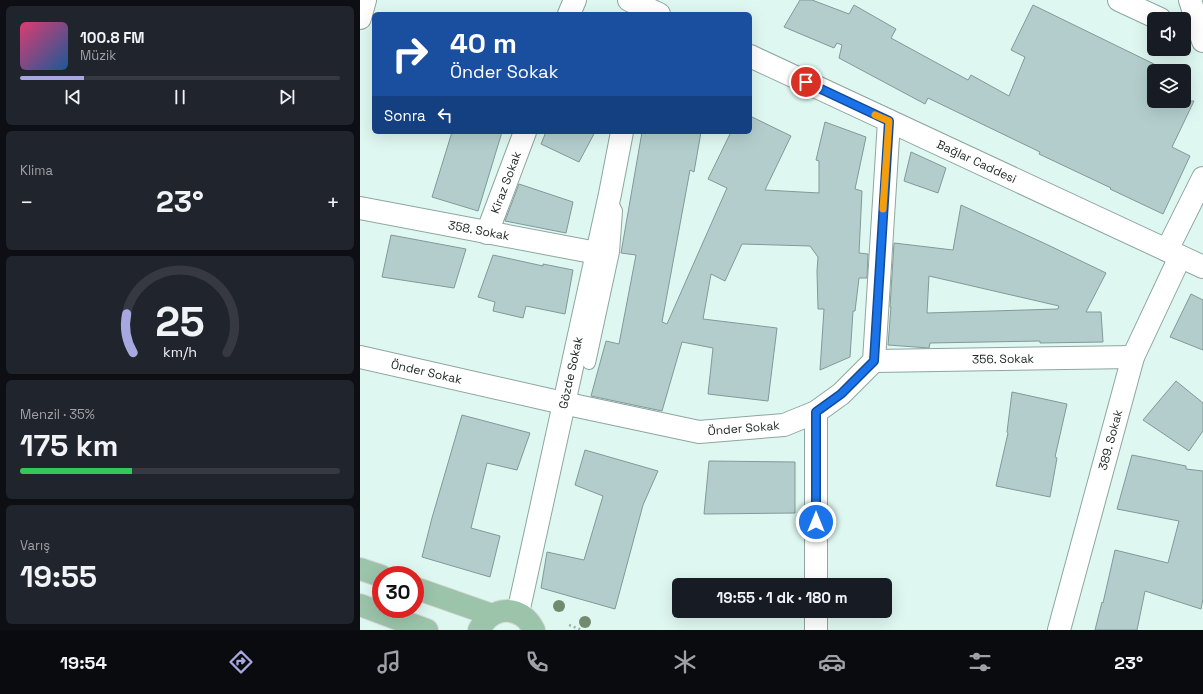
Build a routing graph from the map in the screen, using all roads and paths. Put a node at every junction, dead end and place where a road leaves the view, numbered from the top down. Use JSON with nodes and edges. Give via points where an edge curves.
{"nodes":[{"id":1,"x":365,"y":0,"type":"edge"},
{"id":2,"x":575,"y":0,"type":"edge"},
{"id":3,"x":1119,"y":0,"type":"edge"},
{"id":4,"x":1190,"y":0,"type":"edge"},
{"id":5,"x":570,"y":12,"type":"edge"},
{"id":6,"x":1147,"y":13,"type":"edge"},
{"id":7,"x":360,"y":18,"type":"edge"},
{"id":8,"x":1196,"y":36,"type":"edge"},
{"id":9,"x":752,"y":57,"type":"edge"},
{"id":10,"x":889,"y":121,"type":"junction"},
{"id":11,"x":524,"y":134,"type":"edge"},
{"id":12,"x":622,"y":134,"type":"edge"},
{"id":13,"x":1203,"y":178,"type":"edge"},
{"id":14,"x":610,"y":194,"type":"junction"},
{"id":15,"x":360,"y":208,"type":"edge"},
{"id":16,"x":487,"y":233,"type":"junction"},
{"id":17,"x":597,"y":253,"type":"junction"},
{"id":18,"x":1174,"y":253,"type":"junction"},
{"id":19,"x":1203,"y":267,"type":"edge"},
{"id":20,"x":360,"y":357,"type":"edge"},
{"id":21,"x":1133,"y":357,"type":"junction"},
{"id":22,"x":874,"y":361,"type":"junction"},
{"id":23,"x":589,"y":363,"type":"dead end"},
{"id":24,"x":563,"y":403,"type":"junction"},
{"id":25,"x":816,"y":412,"type":"junction"},
{"id":26,"x":360,"y":569,"type":"edge"},
{"id":27,"x":372,"y":573,"type":"edge"},
{"id":28,"x":816,"y":578,"type":"edge"},
{"id":29,"x":424,"y":592,"type":"edge"},
{"id":30,"x":360,"y":606,"type":"edge"},
{"id":31,"x":518,"y":613,"type":"junction"},
{"id":32,"x":816,"y":618,"type":"edge"},
{"id":33,"x":485,"y":622,"type":"edge"},
{"id":34,"x":569,"y":626,"type":"dead end"},
{"id":35,"x":428,"y":630,"type":"edge"},
{"id":36,"x":534,"y":630,"type":"edge"},
{"id":37,"x":582,"y":630,"type":"edge"},
{"id":38,"x":816,"y":630,"type":"edge"},
{"id":39,"x":1059,"y":630,"type":"edge"}],
"edges":[{"from":1,"to":7,"type":"street"},
{"from":2,"to":5,"type":"street"},
{"from":3,"to":6,"type":"street"},
{"from":4,"to":8,"type":"street"},
{"from":9,"to":10,"type":"street","name":"Bağlar Caddesi"},
{"from":10,"to":18,"type":"street","name":"Bağlar Caddesi"},
{"from":10,"to":22,"type":"street"},
{"from":11,"to":16,"type":"street","name":"Kiraz Sokak"},
{"from":12,"to":14,"type":"street","name":"Gözde Sokak"},
{"from":13,"to":18,"type":"street","name":"389. Sokak"},
{"from":14,"to":17,"type":"street","name":"Gözde Sokak"},
{"from":14,"to":23,"type":"lane","via":[[616,211],[613,252]]},
{"from":15,"to":16,"type":"street","name":"358. Sokak"},
{"from":16,"to":17,"type":"street","name":"358. Sokak"},
{"from":17,"to":24,"type":"street","name":"Gözde Sokak"},
{"from":18,"to":19,"type":"street","name":"Bağlar Caddesi"},
{"from":18,"to":21,"type":"street","name":"389. Sokak"},
{"from":20,"to":24,"type":"street","name":"Önder Sokak"},
{"from":21,"to":22,"type":"street","name":"356. Sokak"},
{"from":21,"to":39,"type":"street","name":"389. Sokak"},
{"from":22,"to":25,"type":"street","name":"Önder Sokak","via":[[841,394]]},
{"from":24,"to":25,"type":"street","name":"Önder Sokak","via":[[699,432],[784,425]]},
{"from":24,"to":31,"type":"street","name":"Gözde Sokak"},
{"from":25,"to":28,"type":"street"},
{"from":26,"to":27,"type":"main road"},
{"from":29,"to":33,"type":"main road"},
{"from":30,"to":35,"type":"main road"},
{"from":31,"to":33,"type":"main road","via":[[500,611]]},
{"from":31,"to":36,"type":"main road","via":[[525,617]]},
{"from":32,"to":38,"type":"street"},
{"from":34,"to":37,"type":"path"}]}
